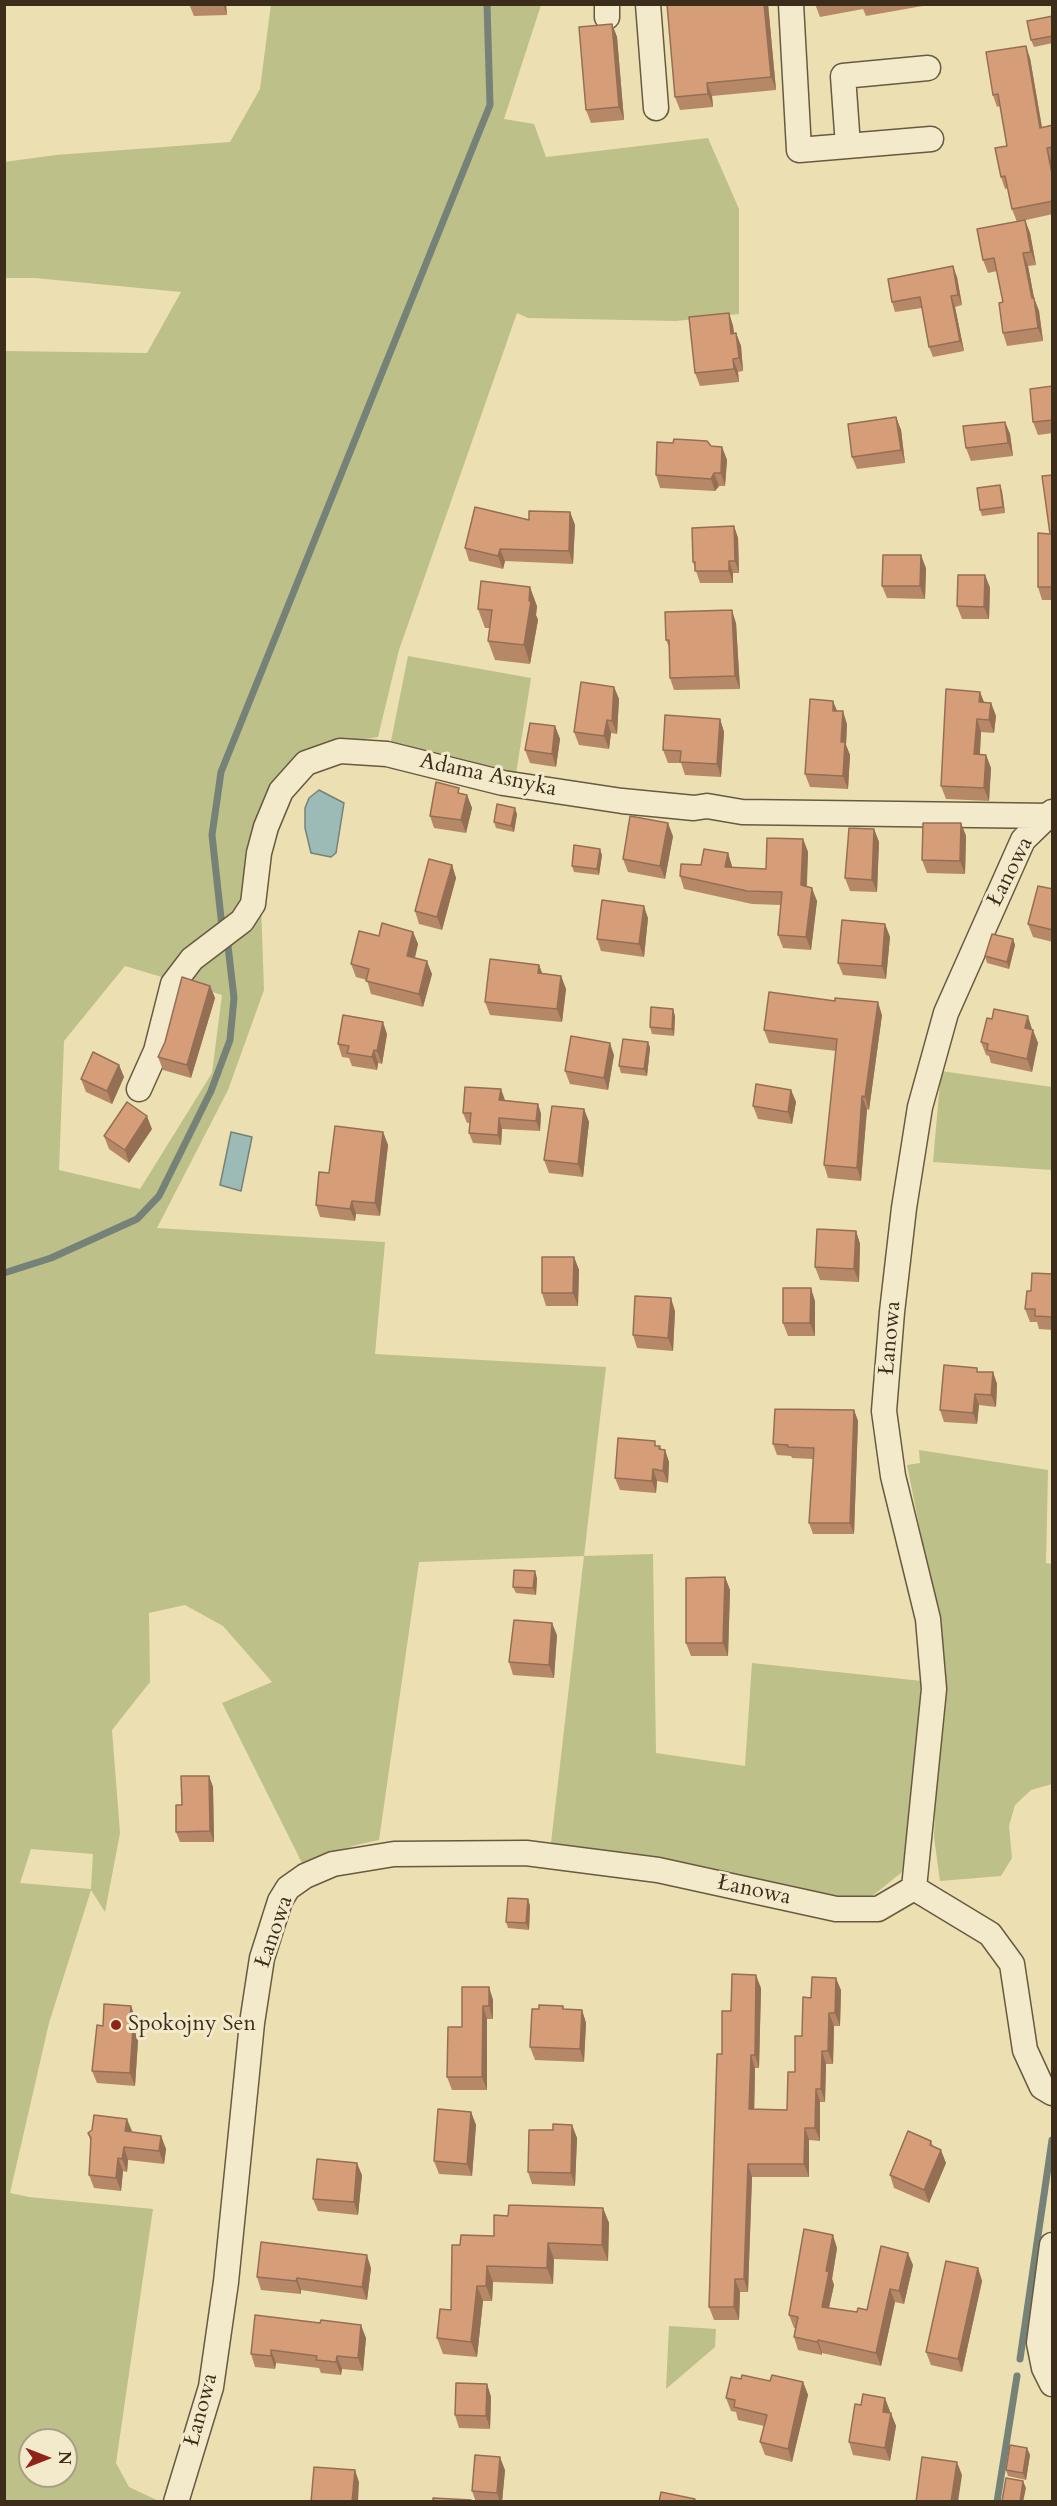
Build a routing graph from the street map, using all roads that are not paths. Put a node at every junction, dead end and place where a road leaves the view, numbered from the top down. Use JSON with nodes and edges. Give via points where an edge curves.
{"nodes":[{"id":1,"x":648,"y":4,"type":"edge"},
{"id":2,"x":791,"y":4,"type":"edge"},
{"id":3,"x":928,"y":68,"type":"dead end"},
{"id":4,"x":656,"y":108,"type":"dead end"},
{"id":5,"x":931,"y":139,"type":"dead end"},
{"id":6,"x":848,"y":146,"type":"junction"},
{"id":7,"x":1052,"y":814,"type":"edge"},
{"id":8,"x":139,"y":1089,"type":"dead end"},
{"id":9,"x":914,"y":1888,"type":"junction"},
{"id":10,"x":1053,"y":2093,"type":"edge"},
{"id":11,"x":1053,"y":2245,"type":"edge"},
{"id":12,"x":1053,"y":2384,"type":"edge"},
{"id":13,"x":176,"y":2502,"type":"edge"}],
"edges":[{"from":1,"to":4,"type":"street"},
{"from":2,"to":6,"type":"street","via":[[799,150]]},
{"from":3,"to":6,"type":"street","via":[[843,76]]},
{"from":5,"to":6,"type":"street"},
{"from":7,"to":8,"type":"street","name":"Adama Asnyka","via":[[742,813],[707,806],[622,801],[503,783],[387,753],[340,751],[306,763],[281,791],[259,853],[253,903],[242,921],[192,959],[173,984],[156,1051]]},
{"from":7,"to":9,"type":"street","name":"Łanowa","via":[[1023,840],[946,1013],[920,1107],[904,1208],[884,1411],[893,1476],[928,1619],[934,1689]]},
{"from":9,"to":10,"type":"street","via":[[990,1934],[1012,1964],[1025,2050],[1042,2087]]},
{"from":9,"to":13,"type":"street","name":"Łanowa","via":[[878,1909],[836,1910],[658,1870],[525,1853],[394,1854],[333,1864],[288,1888],[262,1958],[211,2387]]},
{"from":11,"to":12,"type":"street","via":[[1039,2343],[1044,2368]]}]}
